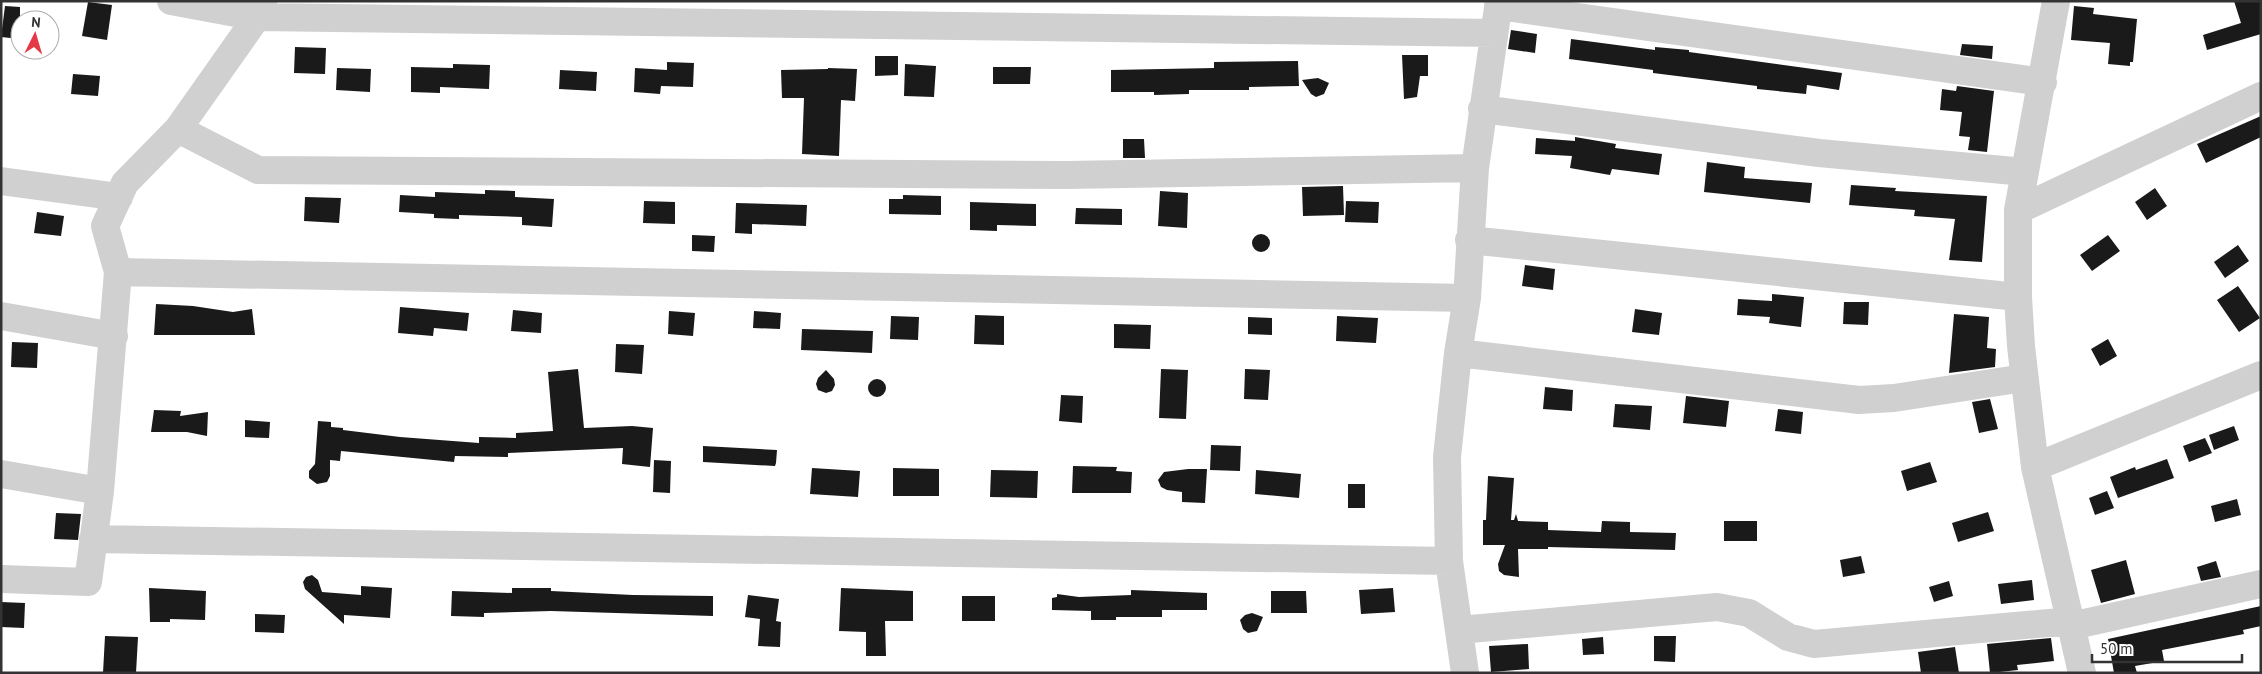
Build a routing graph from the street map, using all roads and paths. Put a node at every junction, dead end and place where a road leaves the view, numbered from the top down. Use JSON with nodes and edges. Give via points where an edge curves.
{"nodes":[{"id":1,"x":171,"y":1,"type":"edge"},
{"id":2,"x":2056,"y":1,"type":"edge"},
{"id":3,"x":1499,"y":4,"type":"edge"},
{"id":4,"x":260,"y":9,"type":"edge"},
{"id":5,"x":1494,"y":33,"type":"junction"},
{"id":6,"x":2043,"y":82,"type":"junction"},
{"id":7,"x":2261,"y":96,"type":"edge"},
{"id":8,"x":1482,"y":109,"type":"junction"},
{"id":9,"x":178,"y":129,"type":"junction"},
{"id":10,"x":1475,"y":168,"type":"junction"},
{"id":11,"x":2025,"y":172,"type":"junction"},
{"id":12,"x":1,"y":181,"type":"edge"},
{"id":13,"x":119,"y":197,"type":"junction"},
{"id":14,"x":2018,"y":210,"type":"junction"},
{"id":15,"x":1469,"y":240,"type":"junction"},
{"id":16,"x":118,"y":272,"type":"junction"},
{"id":17,"x":1467,"y":298,"type":"junction"},
{"id":18,"x":2018,"y":298,"type":"junction"},
{"id":19,"x":1,"y":316,"type":"edge"},
{"id":20,"x":114,"y":336,"type":"junction"},
{"id":21,"x":1458,"y":353,"type":"junction"},
{"id":22,"x":2261,"y":374,"type":"edge"},
{"id":23,"x":2024,"y":378,"type":"junction"},
{"id":24,"x":2035,"y":467,"type":"junction"},
{"id":25,"x":1,"y":474,"type":"edge"},
{"id":26,"x":100,"y":491,"type":"junction"},
{"id":27,"x":93,"y":539,"type":"junction"},
{"id":28,"x":1449,"y":561,"type":"junction"},
{"id":29,"x":1,"y":579,"type":"edge"},
{"id":30,"x":2261,"y":584,"type":"edge"},
{"id":31,"x":2071,"y":623,"type":"junction"},
{"id":32,"x":1459,"y":630,"type":"junction"},
{"id":33,"x":1465,"y":673,"type":"edge"},
{"id":34,"x":2082,"y":673,"type":"edge"}],
"edges":[{"from":1,"to":4,"type":"street"},
{"from":2,"to":6,"type":"street"},
{"from":3,"to":5,"type":"street"},
{"from":3,"to":6,"type":"street"},
{"from":4,"to":5,"type":"street"},
{"from":4,"to":9,"type":"street"},
{"from":5,"to":8,"type":"street"},
{"from":6,"to":11,"type":"street"},
{"from":7,"to":14,"type":"street"},
{"from":8,"to":10,"type":"street"},
{"from":8,"to":11,"type":"street","via":[[1819,153]]},
{"from":9,"to":10,"type":"street","via":[[258,170],[1066,175]]},
{"from":9,"to":13,"type":"street","via":[[125,183]]},
{"from":10,"to":15,"type":"street"},
{"from":11,"to":14,"type":"street"},
{"from":12,"to":13,"type":"street"},
{"from":13,"to":16,"type":"street","via":[[105,226]]},
{"from":14,"to":18,"type":"street"},
{"from":15,"to":17,"type":"street"},
{"from":15,"to":18,"type":"street"},
{"from":16,"to":17,"type":"street"},
{"from":16,"to":20,"type":"street"},
{"from":17,"to":21,"type":"street"},
{"from":18,"to":23,"type":"street"},
{"from":19,"to":20,"type":"street"},
{"from":20,"to":26,"type":"street"},
{"from":21,"to":23,"type":"street","via":[[1860,400],[1894,398]]},
{"from":21,"to":28,"type":"street","via":[[1447,457]]},
{"from":22,"to":24,"type":"street"},
{"from":23,"to":24,"type":"street"},
{"from":24,"to":31,"type":"street"},
{"from":25,"to":26,"type":"street"},
{"from":26,"to":27,"type":"street"},
{"from":27,"to":28,"type":"street"},
{"from":27,"to":29,"type":"street","via":[[88,582]]},
{"from":28,"to":32,"type":"street"},
{"from":30,"to":31,"type":"street"},
{"from":31,"to":32,"type":"street","via":[[1814,644],[1788,637],[1749,613],[1717,607]]},
{"from":31,"to":34,"type":"street"},
{"from":32,"to":33,"type":"street"}]}
